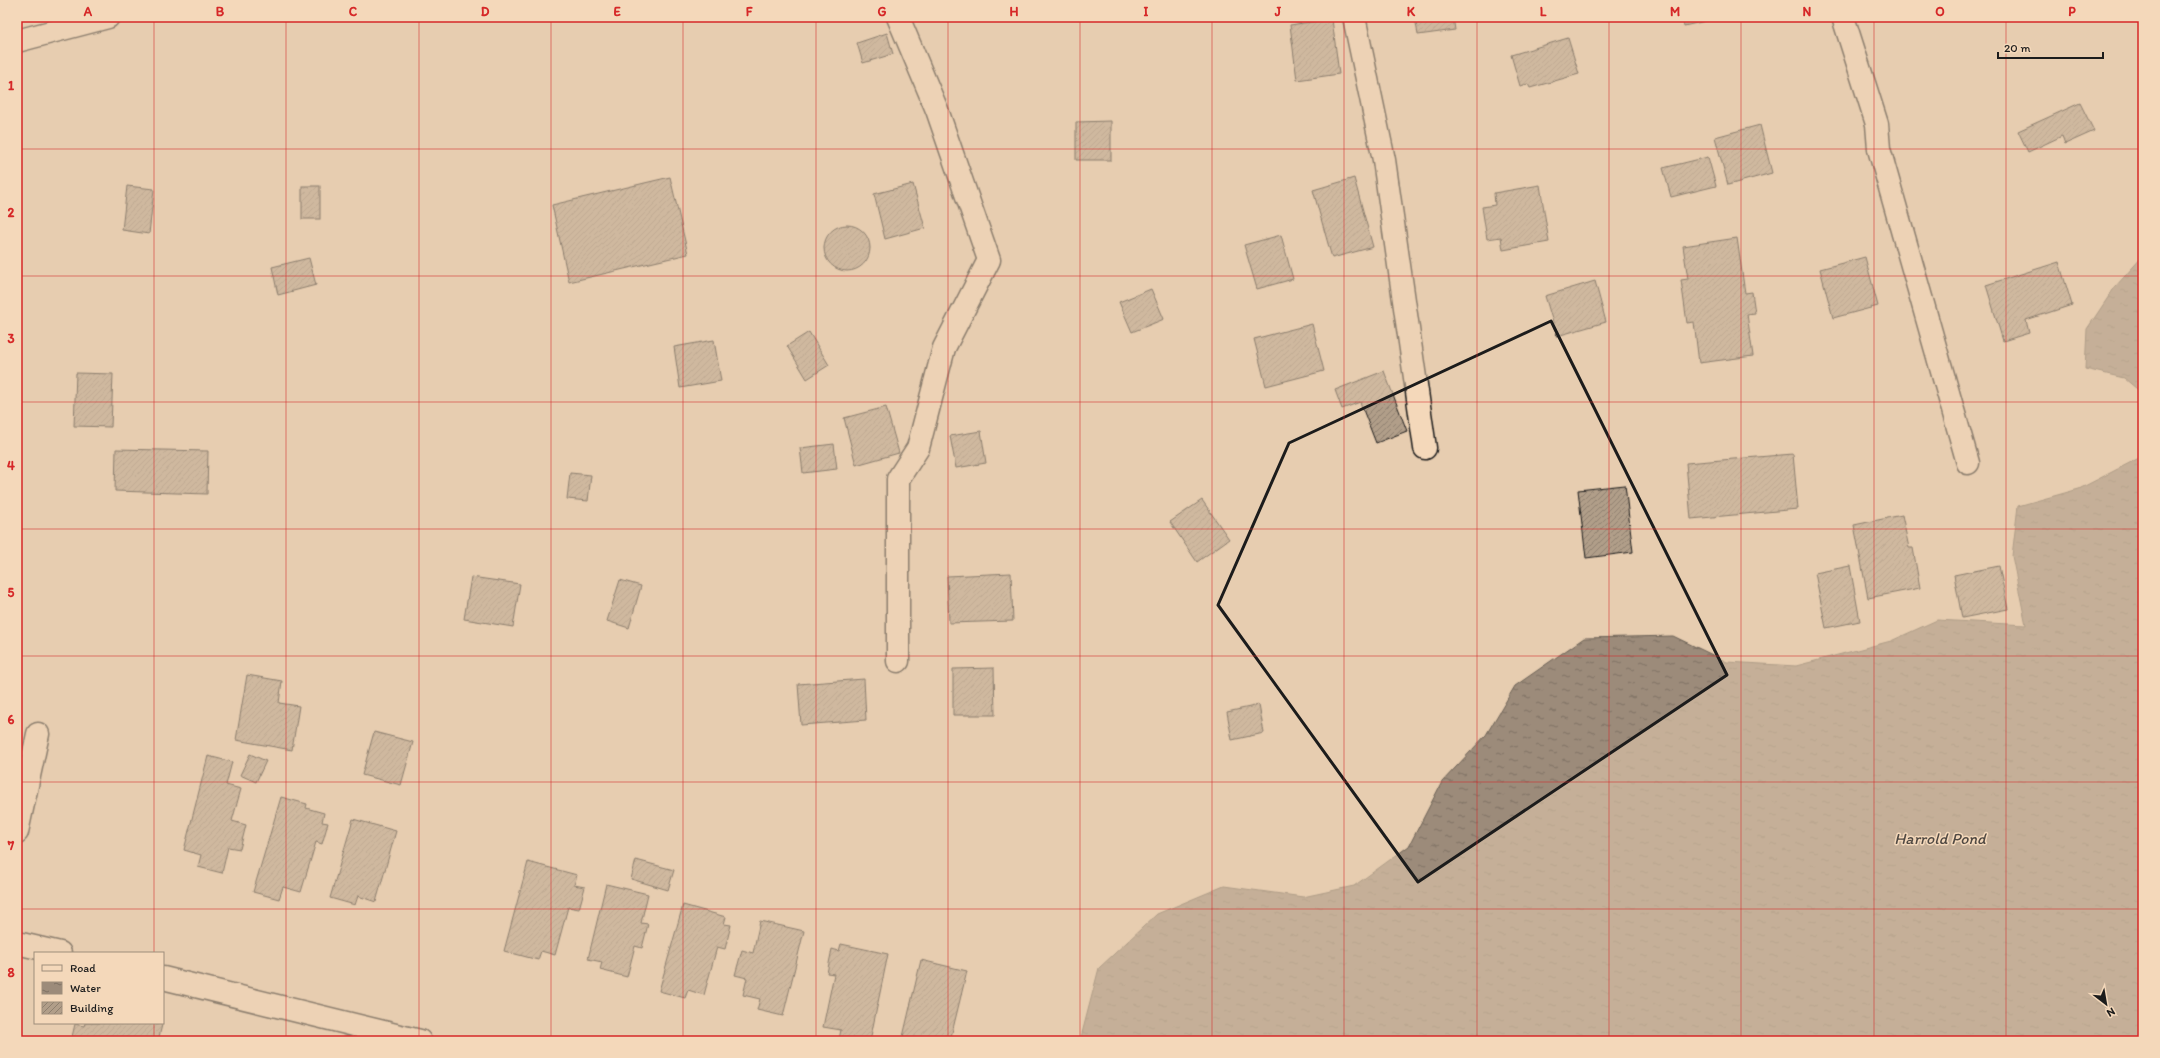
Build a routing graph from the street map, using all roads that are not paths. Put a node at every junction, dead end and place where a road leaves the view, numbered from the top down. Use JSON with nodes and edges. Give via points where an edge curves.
{"nodes":[{"id":1,"x":108,"y":17,"type":"edge"},
{"id":2,"x":898,"y":17,"type":"edge"},
{"id":3,"x":1354,"y":17,"type":"edge"},
{"id":4,"x":1843,"y":17,"type":"edge"},
{"id":5,"x":17,"y":42,"type":"edge"},
{"id":6,"x":1425,"y":448,"type":"dead end"},
{"id":7,"x":1968,"y":463,"type":"dead end"},
{"id":8,"x":898,"y":661,"type":"dead end"},
{"id":9,"x":38,"y":734,"type":"dead end"},
{"id":10,"x":17,"y":832,"type":"edge"},
{"id":11,"x":17,"y":943,"type":"edge"},
{"id":12,"x":56,"y":952,"type":"edge"},
{"id":13,"x":164,"y":978,"type":"edge"},
{"id":14,"x":407,"y":1039,"type":"edge"}],
"edges":[{"from":1,"to":5,"type":"street"},
{"from":2,"to":8,"type":"street","via":[[937,110],[989,260],[944,348],[918,448],[898,479]]},
{"from":3,"to":6,"type":"street","via":[[1384,160]]},
{"from":4,"to":7,"type":"street","via":[[1878,124],[1879,149]]},
{"from":9,"to":10,"type":"street"},
{"from":11,"to":12,"type":"street"},
{"from":13,"to":14,"type":"street"}]}
